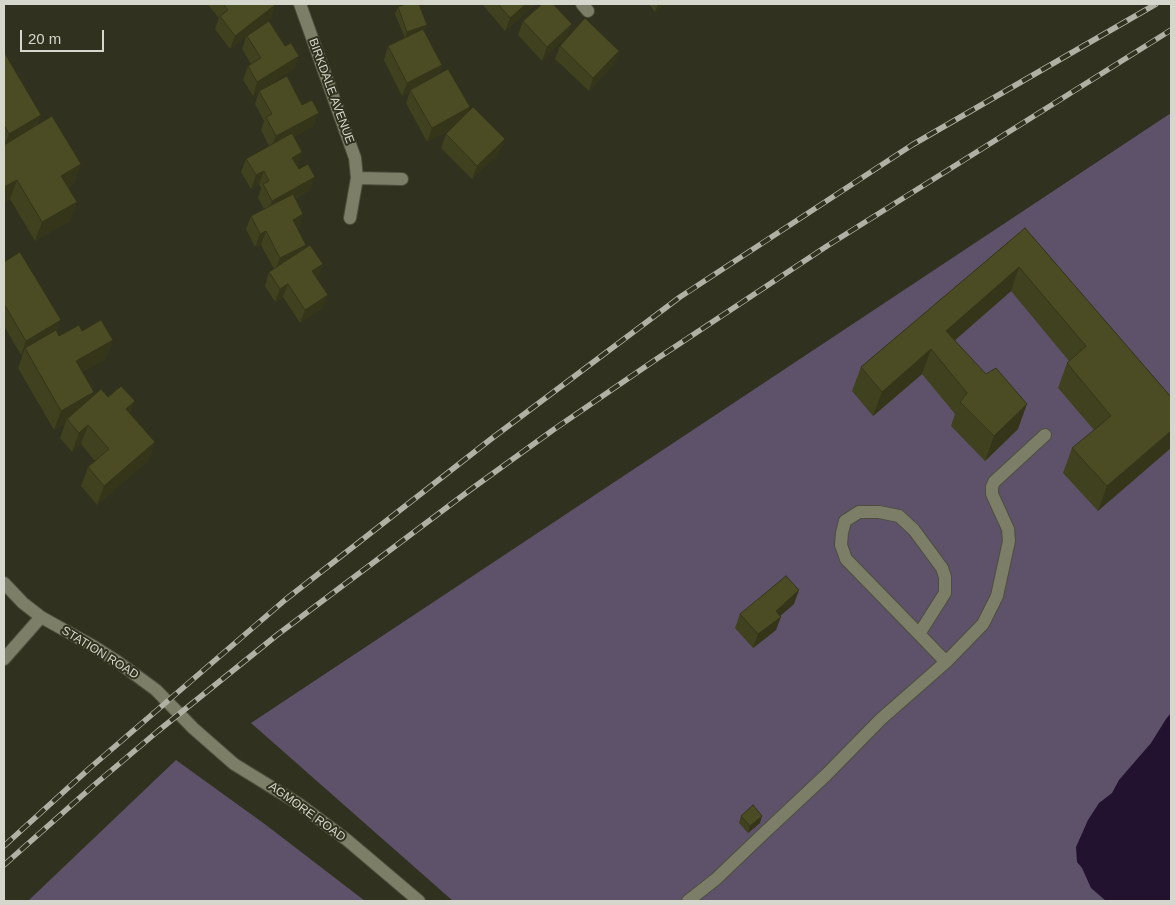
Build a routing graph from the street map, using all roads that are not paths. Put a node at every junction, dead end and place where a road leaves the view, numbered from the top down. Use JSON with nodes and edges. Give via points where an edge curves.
{"nodes":[{"id":1,"x":300,"y":4,"type":"edge"},
{"id":2,"x":357,"y":178,"type":"junction"},
{"id":3,"x":402,"y":179,"type":"dead end"},
{"id":4,"x":350,"y":218,"type":"dead end"},
{"id":5,"x":1045,"y":435,"type":"dead end"},
{"id":6,"x":4,"y":584,"type":"edge"},
{"id":7,"x":41,"y":617,"type":"junction"},
{"id":8,"x":919,"y":634,"type":"junction"},
{"id":9,"x":4,"y":659,"type":"edge"},
{"id":10,"x":946,"y":662,"type":"junction"},
{"id":11,"x":193,"y":728,"type":"joint"},
{"id":12,"x":419,"y":901,"type":"edge"},
{"id":13,"x":688,"y":901,"type":"edge"}],
"edges":[{"from":1,"to":2,"type":"street","name":"BIRKDALE AVENUE","via":[[355,158]]},
{"from":2,"to":3,"type":"street"},
{"from":2,"to":4,"type":"street","name":"BIRKDALE AVENUE"},
{"from":5,"to":10,"type":"street","via":[[994,482],[992,494],[1008,529],[1009,541],[997,596],[984,624]]},
{"from":6,"to":7,"type":"street","name":"STATION ROAD"},
{"from":7,"to":9,"type":"street"},
{"from":7,"to":11,"type":"street","name":"STATION ROAD","via":[[131,671],[156,690]]},
{"from":8,"to":8,"type":"street","via":[[945,593],[942,568],[914,530],[899,516],[859,512],[845,521],[841,545],[846,559]]},
{"from":8,"to":10,"type":"street"},
{"from":10,"to":13,"type":"street","via":[[881,719],[716,879]]},
{"from":11,"to":12,"type":"street","name":"AGMORE ROAD","via":[[234,764],[299,804],[347,840]]}]}
